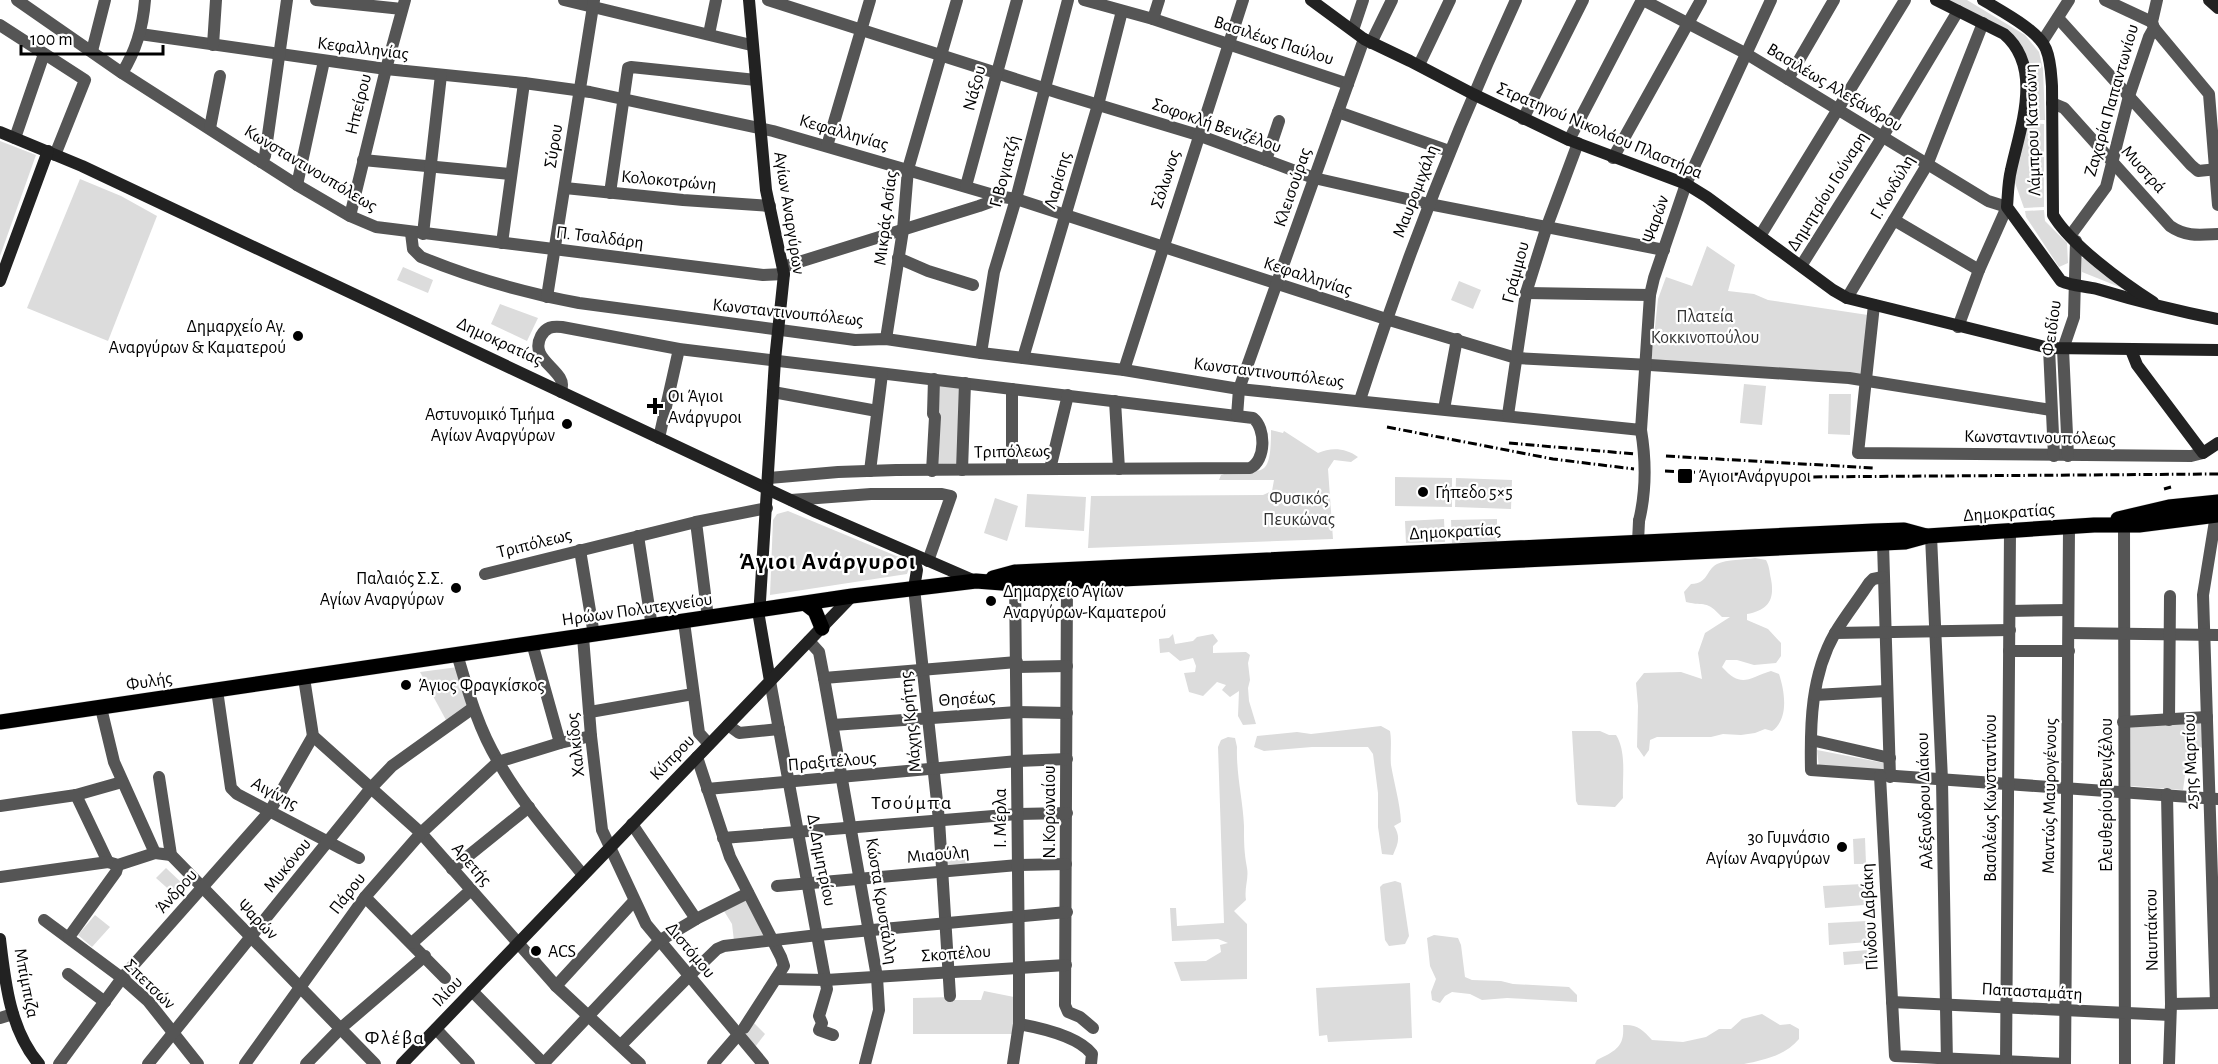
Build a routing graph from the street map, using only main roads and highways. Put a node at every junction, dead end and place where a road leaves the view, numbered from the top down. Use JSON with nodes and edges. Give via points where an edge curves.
{"nodes":[{"id":1,"x":749,"y":0,"type":"edge"},
{"id":2,"x":1311,"y":0,"type":"edge"},
{"id":3,"x":1936,"y":0,"type":"edge"},
{"id":4,"x":1983,"y":0,"type":"edge"},
{"id":5,"x":2209,"y":0,"type":"edge"},
{"id":6,"x":2218,"y":8,"type":"edge"},
{"id":7,"x":0,"y":132,"type":"edge"},
{"id":8,"x":51,"y":153,"type":"junction"},
{"id":9,"x":0,"y":281,"type":"edge"},
{"id":10,"x":2165,"y":309,"type":"junction"},
{"id":11,"x":2218,"y":319,"type":"edge"},
{"id":12,"x":2131,"y":350,"type":"junction"},
{"id":13,"x":2218,"y":350,"type":"edge"},
{"id":14,"x":2218,"y":443,"type":"edge"},
{"id":15,"x":768,"y":484,"type":"junction"},
{"id":16,"x":2218,"y":502,"type":"edge"},
{"id":17,"x":2217,"y":519,"type":"edge"},
{"id":18,"x":2094,"y":525,"type":"junction"},
{"id":19,"x":1929,"y":536,"type":"junction"},
{"id":20,"x":913,"y":555,"type":"junction"},
{"id":21,"x":1015,"y":578,"type":"junction"},
{"id":22,"x":980,"y":581,"type":"junction"},
{"id":23,"x":914,"y":588,"type":"junction"},
{"id":24,"x":852,"y":596,"type":"junction"},
{"id":25,"x":806,"y":604,"type":"junction"},
{"id":26,"x":760,"y":610,"type":"junction"},
{"id":27,"x":822,"y":627,"type":"junction"},
{"id":28,"x":304,"y":678,"type":"joint"},
{"id":29,"x":770,"y":681,"type":"junction"},
{"id":30,"x":0,"y":722,"type":"edge"},
{"id":31,"x":0,"y":939,"type":"edge"},
{"id":32,"x":518,"y":943,"type":"joint"},
{"id":33,"x":0,"y":945,"type":"edge"},
{"id":34,"x":6,"y":1016,"type":"edge"},
{"id":35,"x":39,"y":1064,"type":"edge"},
{"id":36,"x":402,"y":1064,"type":"edge"}],
"edges":[{"from":1,"to":15,"type":"main road","name":"Αγίων Αναργύρων","via":[[766,190],[783,271]]},
{"from":2,"to":12,"type":"main road","name":"Στρατηγού Νικολάου Πλαστήρα","via":[[1367,41],[1523,119],[1686,184],[1847,297],[2049,348]]},
{"from":3,"to":10,"type":"main road","name":"Λάμπρου Κατσώνη","via":[[2010,39],[2024,67],[2026,97],[2007,207],[2061,280]]},
{"from":4,"to":10,"type":"main road","name":"Λάμπρου Κατσώνη","via":[[2042,42],[2051,65],[2052,208],[2058,223],[2134,290]]},
{"from":5,"to":6,"type":"main road"},
{"from":7,"to":8,"type":"main road","name":"Δημοκρατίας"},
{"from":8,"to":9,"type":"main road"},
{"from":8,"to":15,"type":"main road","name":"Δημοκρατίας","via":[[658,438]]},
{"from":10,"to":11,"type":"main road","name":"Λάμπρου Κατσώνη"},
{"from":12,"to":13,"type":"main road","name":"Στρατηγού Νικολάου Πλαστήρα"},
{"from":12,"to":14,"type":"main road","name":"Κωνσταντινουπόλεως","via":[[2137,365],[2203,453]]},
{"from":15,"to":20,"type":"main road","name":"Δημοκρατίας","via":[[791,500]]},
{"from":15,"to":26,"type":"main road","name":"Αγίων Αναργύρων"},
{"from":16,"to":18,"type":"main road","name":"Δημοκρατίας","via":[[2169,507]]},
{"from":17,"to":18,"type":"main road","name":"Δημοκρατίας"},
{"from":18,"to":19,"type":"main road","name":"Δημοκρατίας"},
{"from":19,"to":21,"type":"main road","name":"Δημοκρατίας","via":[[1905,542],[1067,581]]},
{"from":19,"to":21,"type":"main road","name":"Δημοκρατίας","via":[[1904,530],[1638,542]]},
{"from":20,"to":22,"type":"main road","name":"Δημοκρατίας"},
{"from":20,"to":23,"type":"main road"},
{"from":21,"to":22,"type":"main road","name":"Δημοκρατίας"},
{"from":22,"to":23,"type":"main road","name":"Ηρώων Πολυτεχνείου"},
{"from":23,"to":24,"type":"main road","name":"Ηρώων Πολυτεχνείου"},
{"from":24,"to":25,"type":"main road","name":"Ηρώων Πολυτεχνείου"},
{"from":24,"to":27,"type":"main road","name":"Κύπρου"},
{"from":25,"to":26,"type":"main road","name":"Ηρώων Πολυτεχνείου"},
{"from":25,"to":27,"type":"main road","via":[[815,611]]},
{"from":26,"to":28,"type":"main road","name":"Ηρώων Πολυτεχνείου"},
{"from":26,"to":29,"type":"main road","name":"Αγίων Αναργύρων"},
{"from":27,"to":29,"type":"main road","name":"Κύπρου"},
{"from":28,"to":30,"type":"main road","name":"Φυλής"},
{"from":29,"to":32,"type":"main road","name":"Κύπρου"},
{"from":31,"to":33,"type":"main road","name":"Μπίμπιζα"},
{"from":32,"to":36,"type":"main road","name":"Ιλίου"},
{"from":33,"to":34,"type":"main road","name":"Μπίμπιζα"},
{"from":34,"to":35,"type":"main road","name":"Μπίμπιζα"}]}
